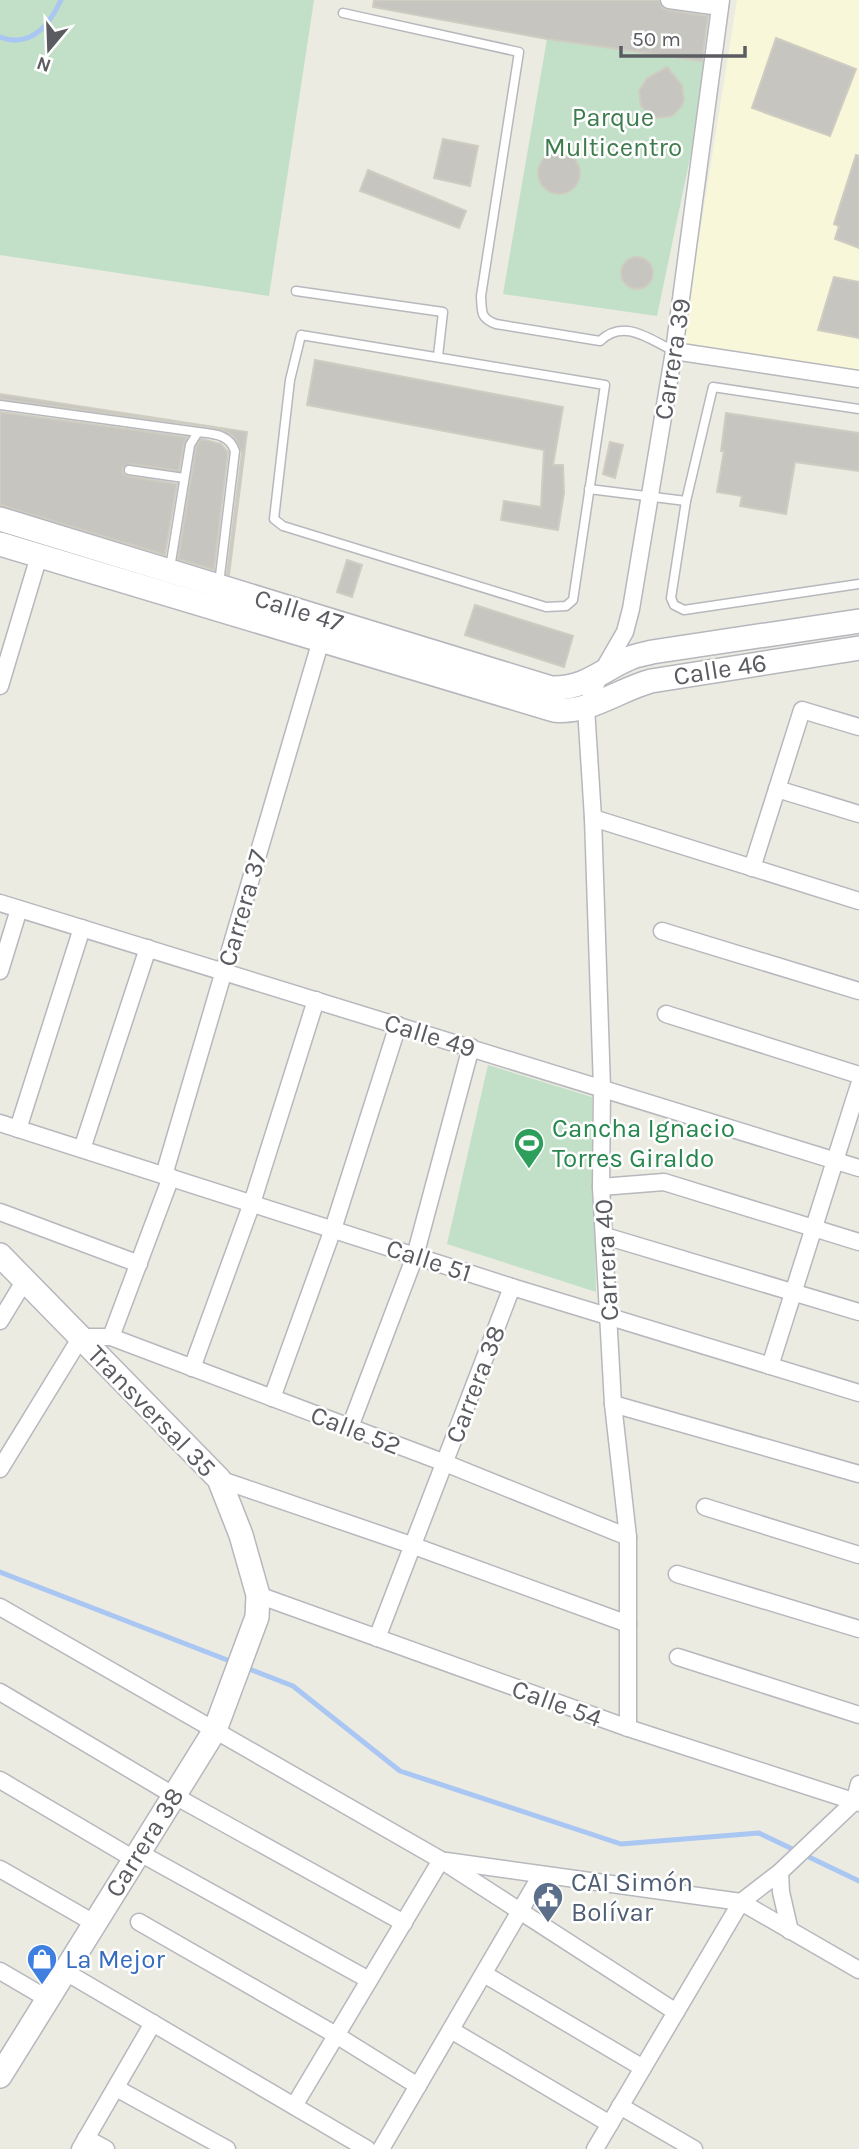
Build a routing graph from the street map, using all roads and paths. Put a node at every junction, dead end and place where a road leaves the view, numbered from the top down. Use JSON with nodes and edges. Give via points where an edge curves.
{"nodes":[{"id":1,"x":669,"y":0,"type":"edge"},
{"id":2,"x":721,"y":4,"type":"edge"},
{"id":3,"x":343,"y":13,"type":"dead end"},
{"id":4,"x":296,"y":291,"type":"dead end"},
{"id":5,"x":674,"y":351,"type":"junction"},
{"id":6,"x":438,"y":356,"type":"junction"},
{"id":7,"x":859,"y":379,"type":"edge"},
{"id":8,"x":0,"y":405,"type":"edge"},
{"id":9,"x":859,"y":409,"type":"edge"},
{"id":10,"x":198,"y":432,"type":"junction"},
{"id":11,"x":129,"y":470,"type":"dead end"},
{"id":12,"x":184,"y":478,"type":"junction"},
{"id":13,"x":589,"y":489,"type":"junction"},
{"id":14,"x":650,"y":497,"type":"junction"},
{"id":15,"x":686,"y":501,"type":"junction"},
{"id":16,"x":0,"y":519,"type":"edge"},
{"id":17,"x":0,"y":544,"type":"edge"},
{"id":18,"x":39,"y":556,"type":"junction"},
{"id":19,"x":170,"y":569,"type":"junction"},
{"id":20,"x":218,"y":584,"type":"junction"},
{"id":21,"x":859,"y":584,"type":"edge"},
{"id":22,"x":214,"y":607,"type":"junction"},
{"id":23,"x":859,"y":621,"type":"edge"},
{"id":24,"x":321,"y":640,"type":"junction"},
{"id":25,"x":859,"y":648,"type":"edge"},
{"id":26,"x":598,"y":677,"type":"junction"},
{"id":27,"x":0,"y":686,"type":"edge"},
{"id":28,"x":586,"y":708,"type":"junction"},
{"id":29,"x":859,"y":727,"type":"edge"},
{"id":30,"x":777,"y":789,"type":"junction"},
{"id":31,"x":859,"y":814,"type":"edge"},
{"id":32,"x":593,"y":818,"type":"junction"},
{"id":33,"x":752,"y":868,"type":"junction"},
{"id":34,"x":859,"y":901,"type":"edge"},
{"id":35,"x":0,"y":904,"type":"edge"},
{"id":36,"x":19,"y":909,"type":"junction"},
{"id":37,"x":82,"y":928,"type":"junction"},
{"id":38,"x":662,"y":931,"type":"dead end"},
{"id":39,"x":148,"y":948,"type":"junction"},
{"id":40,"x":0,"y":971,"type":"edge"},
{"id":41,"x":224,"y":972,"type":"junction"},
{"id":42,"x":859,"y":991,"type":"edge"},
{"id":43,"x":316,"y":1000,"type":"junction"},
{"id":44,"x":666,"y":1014,"type":"dead end"},
{"id":45,"x":398,"y":1025,"type":"junction"},
{"id":46,"x":471,"y":1047,"type":"junction"},
{"id":47,"x":859,"y":1075,"type":"edge"},
{"id":48,"x":859,"y":1085,"type":"edge"},
{"id":49,"x":602,"y":1088,"type":"junction"},
{"id":50,"x":0,"y":1123,"type":"edge"},
{"id":51,"x":18,"y":1129,"type":"junction"},
{"id":52,"x":82,"y":1149,"type":"junction"},
{"id":53,"x":836,"y":1160,"type":"junction"},
{"id":54,"x":859,"y":1168,"type":"edge"},
{"id":55,"x":168,"y":1176,"type":"junction"},
{"id":56,"x":601,"y":1187,"type":"junction"},
{"id":57,"x":252,"y":1203,"type":"junction"},
{"id":58,"x":0,"y":1212,"type":"edge"},
{"id":59,"x":815,"y":1228,"type":"junction"},
{"id":60,"x":332,"y":1229,"type":"junction"},
{"id":61,"x":605,"y":1236,"type":"junction"},
{"id":62,"x":859,"y":1242,"type":"edge"},
{"id":63,"x":0,"y":1255,"type":"edge"},
{"id":64,"x":415,"y":1256,"type":"junction"},
{"id":65,"x":139,"y":1264,"type":"junction"},
{"id":66,"x":25,"y":1280,"type":"junction"},
{"id":67,"x":512,"y":1287,"type":"junction"},
{"id":68,"x":794,"y":1292,"type":"junction"},
{"id":69,"x":859,"y":1312,"type":"edge"},
{"id":70,"x":610,"y":1317,"type":"junction"},
{"id":71,"x":0,"y":1321,"type":"edge"},
{"id":72,"x":81,"y":1337,"type":"junction"},
{"id":73,"x":111,"y":1337,"type":"junction"},
{"id":74,"x":770,"y":1366,"type":"junction"},
{"id":75,"x":192,"y":1368,"type":"junction"},
{"id":76,"x":859,"y":1393,"type":"edge"},
{"id":77,"x":272,"y":1398,"type":"junction"},
{"id":78,"x":613,"y":1404,"type":"junction"},
{"id":79,"x":350,"y":1427,"type":"junction"},
{"id":80,"x":445,"y":1463,"type":"junction"},
{"id":81,"x":0,"y":1469,"type":"edge"},
{"id":82,"x":859,"y":1474,"type":"edge"},
{"id":83,"x":219,"y":1479,"type":"junction"},
{"id":84,"x":705,"y":1507,"type":"dead end"},
{"id":85,"x":628,"y":1537,"type":"junction"},
{"id":86,"x":414,"y":1546,"type":"junction"},
{"id":87,"x":859,"y":1555,"type":"edge"},
{"id":88,"x":677,"y":1574,"type":"dead end"},
{"id":89,"x":258,"y":1595,"type":"junction"},
{"id":90,"x":0,"y":1606,"type":"edge"},
{"id":91,"x":628,"y":1624,"type":"junction"},
{"id":92,"x":859,"y":1629,"type":"edge"},
{"id":93,"x":377,"y":1638,"type":"junction"},
{"id":94,"x":678,"y":1657,"type":"dead end"},
{"id":95,"x":0,"y":1692,"type":"edge"},
{"id":96,"x":859,"y":1715,"type":"edge"},
{"id":97,"x":628,"y":1728,"type":"junction"},
{"id":98,"x":215,"y":1730,"type":"junction"},
{"id":99,"x":0,"y":1780,"type":"edge"},
{"id":100,"x":859,"y":1784,"type":"edge"},
{"id":101,"x":173,"y":1795,"type":"junction"},
{"id":102,"x":856,"y":1802,"type":"edge"},
{"id":103,"x":136,"y":1855,"type":"junction"},
{"id":104,"x":440,"y":1860,"type":"junction"},
{"id":105,"x":0,"y":1869,"type":"edge"},
{"id":106,"x":779,"y":1872,"type":"junction"},
{"id":107,"x":541,"y":1875,"type":"junction"},
{"id":108,"x":741,"y":1902,"type":"junction"},
{"id":109,"x":520,"y":1912,"type":"junction"},
{"id":110,"x":139,"y":1922,"type":"dead end"},
{"id":111,"x":94,"y":1923,"type":"junction"},
{"id":112,"x":404,"y":1923,"type":"junction"},
{"id":113,"x":790,"y":1931,"type":"junction"},
{"id":114,"x":859,"y":1970,"type":"edge"},
{"id":115,"x":0,"y":1971,"type":"edge"},
{"id":116,"x":64,"y":1971,"type":"junction"},
{"id":117,"x":484,"y":1974,"type":"junction"},
{"id":118,"x":369,"y":1980,"type":"junction"},
{"id":119,"x":48,"y":1999,"type":"junction"},
{"id":120,"x":676,"y":2012,"type":"junction"},
{"id":121,"x":153,"y":2023,"type":"junction"},
{"id":122,"x":451,"y":2031,"type":"junction"},
{"id":123,"x":336,"y":2035,"type":"junction"},
{"id":124,"x":643,"y":2068,"type":"junction"},
{"id":125,"x":0,"y":2075,"type":"edge"},
{"id":126,"x":418,"y":2086,"type":"junction"},
{"id":127,"x":116,"y":2088,"type":"junction"},
{"id":128,"x":294,"y":2106,"type":"junction"},
{"id":129,"x":620,"y":2106,"type":"junction"},
{"id":130,"x":610,"y":2124,"type":"junction"},
{"id":131,"x":83,"y":2143,"type":"edge"},
{"id":132,"x":106,"y":2149,"type":"edge"},
{"id":133,"x":227,"y":2149,"type":"edge"},
{"id":134,"x":367,"y":2149,"type":"edge"},
{"id":135,"x":381,"y":2149,"type":"edge"},
{"id":136,"x":594,"y":2149,"type":"edge"},
{"id":137,"x":694,"y":2149,"type":"edge"}],
"edges":[{"from":1,"to":2,"type":"street"},
{"from":2,"to":5,"type":"street","name":"Carrera 39"},
{"from":3,"to":5,"type":"lane","via":[[519,52],[481,296],[486,320],[600,341],[616,330],[628,330]]},
{"from":4,"to":6,"type":"lane","via":[[443,312]]},
{"from":5,"to":7,"type":"street"},
{"from":5,"to":14,"type":"street","name":"Carrera 39"},
{"from":6,"to":13,"type":"lane","via":[[605,384]]},
{"from":6,"to":13,"type":"lane","via":[[301,335],[290,380],[274,519],[283,526],[547,607],[566,606],[573,600]]},
{"from":8,"to":10,"type":"lane"},
{"from":9,"to":15,"type":"lane","via":[[713,387]]},
{"from":10,"to":12,"type":"lane","via":[[190,445]]},
{"from":10,"to":20,"type":"lane","via":[[222,436],[232,442],[235,451]]},
{"from":11,"to":12,"type":"lane"},
{"from":12,"to":19,"type":"lane"},
{"from":13,"to":14,"type":"lane"},
{"from":14,"to":15,"type":"lane"},
{"from":14,"to":26,"type":"street","name":"Carrera 39","via":[[625,632]]},
{"from":15,"to":21,"type":"lane","via":[[671,598],[684,610]]},
{"from":16,"to":19,"type":"main road","name":"Calle 47"},
{"from":17,"to":18,"type":"main road","name":"Calle 47"},
{"from":18,"to":22,"type":"main road","name":"Calle 47"},
{"from":18,"to":27,"type":"street"},
{"from":19,"to":20,"type":"main road","name":"Calle 47"},
{"from":20,"to":22,"type":"lane"},
{"from":20,"to":26,"type":"main road","name":"Calle 47","via":[[551,688],[572,687]]},
{"from":22,"to":24,"type":"main road","name":"Calle 47"},
{"from":23,"to":26,"type":"main road","name":"Calle 46","via":[[652,652],[630,658]]},
{"from":24,"to":28,"type":"main road","name":"Calle 47","via":[[554,710]]},
{"from":24,"to":41,"type":"street","name":"Carrera 37"},
{"from":25,"to":28,"type":"main road","name":"Calle 46","via":[[651,681]]},
{"from":26,"to":28,"type":"street","name":"Carrera 39"},
{"from":28,"to":32,"type":"street","name":"Carrera 40"},
{"from":29,"to":30,"type":"street","via":[[802,710]]},
{"from":30,"to":31,"type":"street"},
{"from":30,"to":33,"type":"street"},
{"from":32,"to":33,"type":"street"},
{"from":32,"to":49,"type":"street","name":"Carrera 40"},
{"from":33,"to":34,"type":"street"},
{"from":35,"to":36,"type":"street","name":"Calle 49"},
{"from":36,"to":37,"type":"street","name":"Calle 49"},
{"from":36,"to":40,"type":"street"},
{"from":37,"to":39,"type":"street","name":"Calle 49"},
{"from":37,"to":51,"type":"street"},
{"from":38,"to":42,"type":"street"},
{"from":39,"to":41,"type":"street","name":"Calle 49"},
{"from":39,"to":52,"type":"street"},
{"from":41,"to":43,"type":"street","name":"Calle 49"},
{"from":41,"to":55,"type":"street","name":"Carrera 37"},
{"from":43,"to":45,"type":"street","name":"Calle 49"},
{"from":43,"to":57,"type":"street"},
{"from":44,"to":47,"type":"street"},
{"from":45,"to":46,"type":"street","name":"Calle 49"},
{"from":45,"to":60,"type":"street"},
{"from":46,"to":49,"type":"street","name":"Calle 49"},
{"from":46,"to":64,"type":"street"},
{"from":48,"to":53,"type":"street"},
{"from":49,"to":53,"type":"street","name":"Calle 49"},
{"from":49,"to":56,"type":"street","name":"Carrera 40"},
{"from":50,"to":51,"type":"street","name":"Calle 51"},
{"from":51,"to":52,"type":"street","name":"Calle 51"},
{"from":52,"to":55,"type":"street","name":"Calle 51"},
{"from":53,"to":54,"type":"street","name":"Calle 49"},
{"from":53,"to":59,"type":"street"},
{"from":55,"to":57,"type":"street","name":"Calle 51"},
{"from":55,"to":65,"type":"street","name":"Carrera 37"},
{"from":56,"to":59,"type":"street","via":[[664,1182]]},
{"from":56,"to":61,"type":"street","name":"Carrera 40"},
{"from":57,"to":60,"type":"street","name":"Calle 51"},
{"from":57,"to":75,"type":"street"},
{"from":58,"to":65,"type":"street"},
{"from":59,"to":62,"type":"street"},
{"from":59,"to":68,"type":"street"},
{"from":60,"to":64,"type":"street","name":"Calle 51"},
{"from":60,"to":77,"type":"street"},
{"from":61,"to":68,"type":"street"},
{"from":61,"to":70,"type":"street","name":"Carrera 40"},
{"from":63,"to":66,"type":"main road","name":"Transversal 35"},
{"from":64,"to":67,"type":"street","name":"Calle 51"},
{"from":64,"to":79,"type":"street"},
{"from":65,"to":73,"type":"street","name":"Carrera 37"},
{"from":66,"to":71,"type":"street"},
{"from":66,"to":72,"type":"main road","name":"Transversal 35"},
{"from":67,"to":70,"type":"street","name":"Calle 51"},
{"from":67,"to":80,"type":"street","name":"Carrera 38"},
{"from":68,"to":69,"type":"street"},
{"from":68,"to":74,"type":"street"},
{"from":70,"to":74,"type":"street","name":"Calle 51"},
{"from":70,"to":78,"type":"street","name":"Carrera 40"},
{"from":72,"to":73,"type":"street","name":"Calle 52"},
{"from":72,"to":81,"type":"street"},
{"from":72,"to":83,"type":"main road","name":"Transversal 35"},
{"from":73,"to":75,"type":"street","name":"Calle 52"},
{"from":74,"to":76,"type":"street","name":"Calle 51"},
{"from":75,"to":77,"type":"street","name":"Calle 52"},
{"from":77,"to":79,"type":"street","name":"Calle 52"},
{"from":78,"to":82,"type":"street"},
{"from":78,"to":85,"type":"street","name":"Carrera 40"},
{"from":79,"to":80,"type":"street","name":"Calle 52"},
{"from":80,"to":85,"type":"street","name":"Calle 52"},
{"from":80,"to":86,"type":"street","name":"Carrera 38"},
{"from":83,"to":86,"type":"street"},
{"from":83,"to":89,"type":"main road","name":"Transversal 35"},
{"from":84,"to":87,"type":"street"},
{"from":85,"to":91,"type":"street","name":"Carrera 40"},
{"from":86,"to":91,"type":"street"},
{"from":86,"to":93,"type":"street","name":"Carrera 38"},
{"from":88,"to":92,"type":"street"},
{"from":89,"to":93,"type":"street","name":"Calle 54"},
{"from":89,"to":98,"type":"main road","name":"Carrera 38","via":[[257,1618]]},
{"from":90,"to":98,"type":"street"},
{"from":91,"to":97,"type":"street","name":"Carrera 40"},
{"from":93,"to":97,"type":"street","name":"Calle 54"},
{"from":94,"to":96,"type":"street"},
{"from":95,"to":101,"type":"street"},
{"from":97,"to":102,"type":"street","name":"Calle 54"},
{"from":98,"to":101,"type":"main road","name":"Carrera 38"},
{"from":98,"to":104,"type":"street"},
{"from":99,"to":103,"type":"street"},
{"from":100,"to":102,"type":"street"},
{"from":101,"to":103,"type":"main road","name":"Carrera 38"},
{"from":101,"to":112,"type":"street"},
{"from":102,"to":106,"type":"street"},
{"from":103,"to":111,"type":"main road","name":"Carrera 38"},
{"from":103,"to":118,"type":"street"},
{"from":104,"to":107,"type":"street"},
{"from":104,"to":109,"type":"street"},
{"from":104,"to":112,"type":"street"},
{"from":105,"to":111,"type":"street"},
{"from":106,"to":108,"type":"street"},
{"from":106,"to":113,"type":"street"},
{"from":107,"to":108,"type":"street"},
{"from":107,"to":109,"type":"street"},
{"from":108,"to":113,"type":"street"},
{"from":108,"to":120,"type":"street"},
{"from":109,"to":117,"type":"street"},
{"from":109,"to":120,"type":"street"},
{"from":110,"to":123,"type":"street"},
{"from":111,"to":116,"type":"main road","name":"Carrera 38"},
{"from":112,"to":118,"type":"street"},
{"from":113,"to":114,"type":"street"},
{"from":115,"to":119,"type":"street"},
{"from":116,"to":119,"type":"main road","name":"Carrera 38"},
{"from":116,"to":121,"type":"street"},
{"from":117,"to":122,"type":"street"},
{"from":117,"to":124,"type":"street"},
{"from":118,"to":123,"type":"street"},
{"from":119,"to":125,"type":"main road","name":"Carrera 38"},
{"from":120,"to":124,"type":"street"},
{"from":121,"to":127,"type":"street"},
{"from":121,"to":128,"type":"street"},
{"from":122,"to":126,"type":"street"},
{"from":122,"to":130,"type":"street"},
{"from":123,"to":126,"type":"street"},
{"from":123,"to":128,"type":"street"},
{"from":124,"to":129,"type":"street"},
{"from":126,"to":135,"type":"street"},
{"from":127,"to":131,"type":"street"},
{"from":127,"to":133,"type":"street"},
{"from":128,"to":134,"type":"street"},
{"from":129,"to":130,"type":"street"},
{"from":129,"to":137,"type":"street"},
{"from":130,"to":136,"type":"street"},
{"from":131,"to":132,"type":"street"}]}
